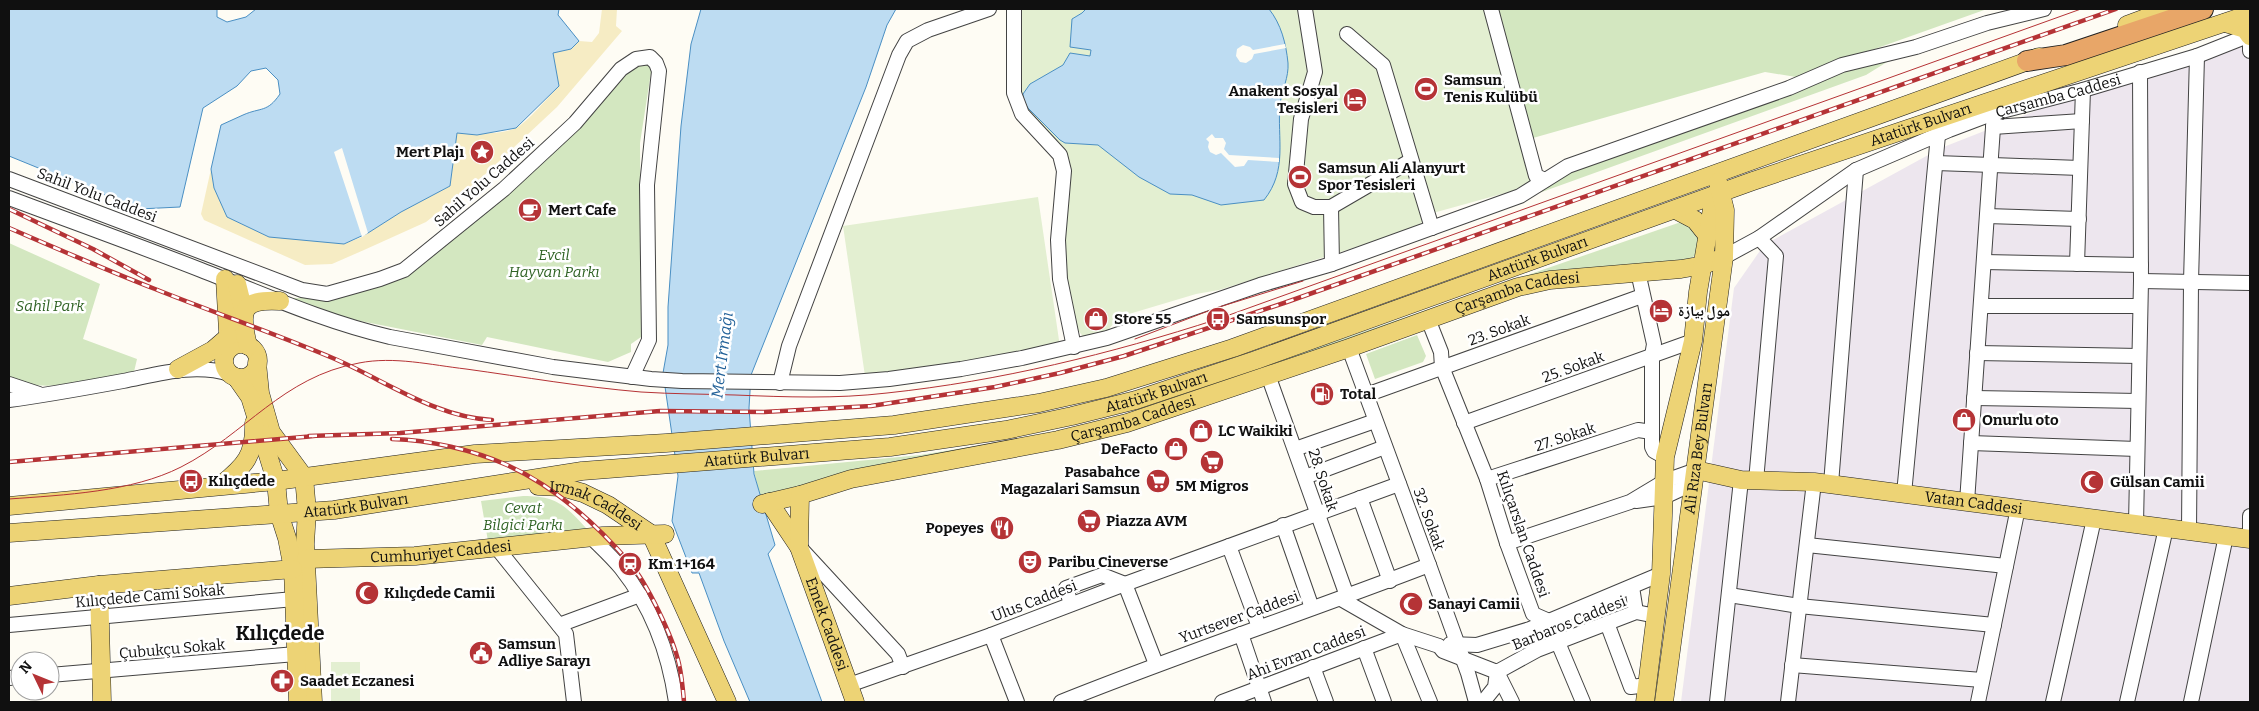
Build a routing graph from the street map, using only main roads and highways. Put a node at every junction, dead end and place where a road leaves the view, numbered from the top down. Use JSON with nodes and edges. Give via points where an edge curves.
{"nodes":[{"id":1,"x":2170,"y":9,"type":"edge"},
{"id":2,"x":2203,"y":9,"type":"edge"},
{"id":3,"x":2250,"y":14,"type":"edge"},
{"id":4,"x":2226,"y":23,"type":"junction"},
{"id":5,"x":2250,"y":35,"type":"edge"},
{"id":6,"x":2027,"y":62,"type":"junction"},
{"id":7,"x":1716,"y":174,"type":"junction"},
{"id":8,"x":1720,"y":193,"type":"junction"},
{"id":9,"x":1676,"y":210,"type":"junction"},
{"id":10,"x":1707,"y":236,"type":"junction"},
{"id":11,"x":1724,"y":257,"type":"junction"},
{"id":12,"x":1704,"y":265,"type":"junction"},
{"id":13,"x":280,"y":301,"type":"road end"},
{"id":14,"x":244,"y":312,"type":"junction"},
{"id":15,"x":228,"y":343,"type":"junction"},
{"id":16,"x":248,"y":346,"type":"junction"},
{"id":17,"x":257,"y":363,"type":"junction"},
{"id":18,"x":178,"y":369,"type":"road end"},
{"id":19,"x":233,"y":376,"type":"junction"},
{"id":20,"x":254,"y":415,"type":"junction"},
{"id":21,"x":1695,"y":476,"type":"junction"},
{"id":22,"x":304,"y":477,"type":"junction"},
{"id":23,"x":276,"y":481,"type":"junction"},
{"id":24,"x":504,"y":484,"type":"junction"},
{"id":25,"x":221,"y":485,"type":"junction"},
{"id":26,"x":800,"y":495,"type":"junction"},
{"id":27,"x":765,"y":503,"type":"joint"},
{"id":28,"x":9,"y":506,"type":"edge"},
{"id":29,"x":307,"y":511,"type":"junction"},
{"id":30,"x":279,"y":514,"type":"junction"},
{"id":31,"x":9,"y":533,"type":"edge"},
{"id":32,"x":658,"y":534,"type":"junction"},
{"id":33,"x":2250,"y":539,"type":"edge"},
{"id":34,"x":799,"y":547,"type":"junction"},
{"id":35,"x":299,"y":564,"type":"junction"},
{"id":36,"x":99,"y":585,"type":"junction"},
{"id":37,"x":9,"y":596,"type":"edge"},
{"id":38,"x":1646,"y":694,"type":"edge"},
{"id":39,"x":102,"y":702,"type":"edge"},
{"id":40,"x":298,"y":702,"type":"edge"},
{"id":41,"x":313,"y":702,"type":"edge"},
{"id":42,"x":726,"y":702,"type":"edge"},
{"id":43,"x":855,"y":702,"type":"edge"},
{"id":44,"x":1664,"y":702,"type":"edge"}],
"edges":[{"from":1,"to":6,"type":"main road","name":"Atatürk Bulvarı"},
{"from":2,"to":6,"type":"highway","via":[[2066,55]]},
{"from":3,"to":4,"type":"main road","name":"Atatürk Bulvarı"},
{"from":4,"to":5,"type":"main road","via":[[2244,29]]},
{"from":4,"to":8,"type":"main road","name":"Atatürk Bulvarı"},
{"from":6,"to":7,"type":"main road","name":"Atatürk Bulvarı"},
{"from":7,"to":8,"type":"main road","name":"Ali Rıza Bey Bulvarı"},
{"from":7,"to":22,"type":"main road","name":"Atatürk Bulvarı","via":[[1233,348],[1106,388],[1038,403],[894,425],[475,454]]},
{"from":8,"to":9,"type":"main road","name":"Atatürk Bulvarı"},
{"from":8,"to":10,"type":"main road","name":"Ali Rıza Bey Bulvarı","via":[[1712,209]]},
{"from":8,"to":11,"type":"main road","name":"Ali Rıza Bey Bulvarı","via":[[1725,210]]},
{"from":9,"to":10,"type":"main road","via":[[1695,220]]},
{"from":9,"to":24,"type":"main road","name":"Atatürk Bulvarı","via":[[1256,360],[1136,400],[1072,416],[890,447],[582,471]]},
{"from":10,"to":12,"type":"main road","name":"Ali Rıza Bey Bulvarı"},
{"from":11,"to":12,"type":"main road","name":"Çarşamba Caddesi"},
{"from":11,"to":21,"type":"main road","name":"Ali Rıza Bey Bulvarı"},
{"from":12,"to":26,"type":"main road","name":"Çarşamba Caddesi","via":[[1518,286],[1349,348],[1127,423],[1058,440],[851,479]]},
{"from":12,"to":38,"type":"main road","name":"Ali Rıza Bey Bulvarı","via":[[1693,341],[1664,457],[1661,574]]},
{"from":13,"to":14,"type":"main road","via":[[256,302]]},
{"from":14,"to":15,"type":"main road","via":[[231,282]]},
{"from":14,"to":16,"type":"main road","via":[[242,322]]},
{"from":15,"to":16,"type":"main road"},
{"from":15,"to":18,"type":"main road"},
{"from":15,"to":19,"type":"main road","via":[[224,366]]},
{"from":16,"to":17,"type":"main road","via":[[256,353]]},
{"from":17,"to":19,"type":"main road","via":[[250,375]]},
{"from":17,"to":22,"type":"main road","via":[[260,393],[271,432]]},
{"from":19,"to":20,"type":"main road","via":[[250,397]]},
{"from":20,"to":23,"type":"main road"},
{"from":20,"to":25,"type":"main road","via":[[251,453],[245,464]]},
{"from":21,"to":33,"type":"main road","name":"Vatan Caddesi","via":[[1823,483]]},
{"from":21,"to":44,"type":"main road","name":"Ali Rıza Bey Bulvarı"},
{"from":22,"to":23,"type":"main road","name":"Atatürk Bulvarı"},
{"from":22,"to":29,"type":"main road"},
{"from":23,"to":25,"type":"main road","name":"Atatürk Bulvarı"},
{"from":23,"to":30,"type":"main road"},
{"from":24,"to":29,"type":"main road","name":"Atatürk Bulvarı","via":[[334,510]]},
{"from":24,"to":32,"type":"main road","name":"Irmak Caddesi","via":[[562,487],[608,505]]},
{"from":25,"to":28,"type":"main road","name":"Atatürk Bulvarı"},
{"from":26,"to":27,"type":"main road","name":"Çarşamba Caddesi"},
{"from":26,"to":34,"type":"main road","name":"Emek Caddesi"},
{"from":27,"to":34,"type":"main road","name":"Emek Caddesi"},
{"from":29,"to":30,"type":"main road","name":"Atatürk Bulvarı"},
{"from":29,"to":35,"type":"main road"},
{"from":30,"to":31,"type":"main road","name":"Atatürk Bulvarı"},
{"from":30,"to":35,"type":"main road"},
{"from":32,"to":35,"type":"main road","name":"Cumhuriyet Caddesi","via":[[591,537],[415,556]]},
{"from":32,"to":42,"type":"main road","name":"Irmak Caddesi"},
{"from":34,"to":43,"type":"main road","name":"Emek Caddesi"},
{"from":35,"to":36,"type":"main road","name":"Cumhuriyet Caddesi"},
{"from":35,"to":40,"type":"main road","via":[[294,598]]},
{"from":35,"to":41,"type":"main road"},
{"from":36,"to":37,"type":"main road","name":"Cumhuriyet Caddesi"},
{"from":36,"to":39,"type":"main road"}]}
